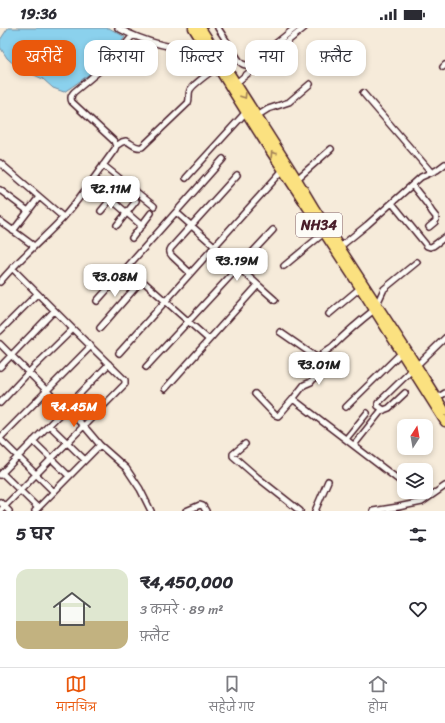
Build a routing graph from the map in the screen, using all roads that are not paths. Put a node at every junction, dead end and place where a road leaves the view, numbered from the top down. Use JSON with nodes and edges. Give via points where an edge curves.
{"nodes":[{"id":1,"x":118,"y":28,"type":"edge"},
{"id":2,"x":193,"y":28,"type":"edge"},
{"id":3,"x":201,"y":28,"type":"edge"},
{"id":4,"x":218,"y":28,"type":"edge"},
{"id":5,"x":295,"y":28,"type":"edge"},
{"id":6,"x":304,"y":28,"type":"edge"},
{"id":7,"x":132,"y":36,"type":"junction"},
{"id":8,"x":204,"y":40,"type":"edge"},
{"id":9,"x":205,"y":40,"type":"edge"},
{"id":10,"x":166,"y":46,"type":"edge"},
{"id":11,"x":206,"y":76,"type":"edge"},
{"id":12,"x":223,"y":76,"type":"edge"},
{"id":13,"x":231,"y":76,"type":"edge"},
{"id":14,"x":236,"y":83,"type":"junction"},
{"id":15,"x":310,"y":84,"type":"dead end"},
{"id":16,"x":364,"y":93,"type":"dead end"},
{"id":17,"x":246,"y":112,"type":"junction"},
{"id":18,"x":257,"y":116,"type":"junction"},
{"id":19,"x":115,"y":144,"type":"junction"},
{"id":20,"x":331,"y":149,"type":"dead end"},
{"id":21,"x":223,"y":159,"type":"dead end"},
{"id":22,"x":0,"y":163,"type":"edge"},
{"id":23,"x":445,"y":164,"type":"edge"},
{"id":24,"x":103,"y":165,"type":"junction"},
{"id":25,"x":283,"y":170,"type":"junction"},
{"id":26,"x":431,"y":172,"type":"junction"},
{"id":27,"x":237,"y":175,"type":"dead end"},
{"id":28,"x":186,"y":178,"type":"dead end"},
{"id":29,"x":297,"y":179,"type":"junction"},
{"id":30,"x":91,"y":182,"type":"junction"},
{"id":31,"x":412,"y":185,"type":"junction"},
{"id":32,"x":120,"y":188,"type":"dead end"},
{"id":33,"x":0,"y":190,"type":"edge"},
{"id":34,"x":39,"y":197,"type":"junction"},
{"id":35,"x":111,"y":199,"type":"junction"},
{"id":36,"x":136,"y":201,"type":"dead end"},
{"id":37,"x":392,"y":203,"type":"junction"},
{"id":38,"x":154,"y":206,"type":"dead end"},
{"id":39,"x":28,"y":211,"type":"junction"},
{"id":40,"x":101,"y":211,"type":"dead end"},
{"id":41,"x":126,"y":212,"type":"junction"},
{"id":42,"x":176,"y":212,"type":"junction"},
{"id":43,"x":151,"y":213,"type":"dead end"},
{"id":44,"x":63,"y":217,"type":"junction"},
{"id":45,"x":0,"y":221,"type":"edge"},
{"id":46,"x":117,"y":225,"type":"dead end"},
{"id":47,"x":142,"y":226,"type":"junction"},
{"id":48,"x":191,"y":226,"type":"junction"},
{"id":49,"x":429,"y":227,"type":"dead end"},
{"id":50,"x":273,"y":230,"type":"dead end"},
{"id":51,"x":14,"y":231,"type":"junction"},
{"id":52,"x":324,"y":233,"type":"junction"},
{"id":53,"x":132,"y":238,"type":"dead end"},
{"id":54,"x":445,"y":238,"type":"edge"},
{"id":55,"x":34,"y":246,"type":"junction"},
{"id":56,"x":214,"y":247,"type":"junction"},
{"id":57,"x":340,"y":247,"type":"junction"},
{"id":58,"x":418,"y":262,"type":"dead end"},
{"id":59,"x":284,"y":266,"type":"dead end"},
{"id":60,"x":127,"y":267,"type":"junction"},
{"id":61,"x":12,"y":268,"type":"junction"},
{"id":62,"x":238,"y":268,"type":"junction"},
{"id":63,"x":190,"y":273,"type":"junction"},
{"id":64,"x":142,"y":280,"type":"junction"},
{"id":65,"x":0,"y":282,"type":"edge"},
{"id":66,"x":258,"y":285,"type":"junction"},
{"id":67,"x":360,"y":288,"type":"junction"},
{"id":68,"x":37,"y":294,"type":"junction"},
{"id":69,"x":276,"y":300,"type":"dead end"},
{"id":70,"x":97,"y":301,"type":"dead end"},
{"id":71,"x":166,"y":301,"type":"junction"},
{"id":72,"x":375,"y":306,"type":"junction"},
{"id":73,"x":54,"y":311,"type":"junction"},
{"id":74,"x":329,"y":314,"type":"dead end"},
{"id":75,"x":188,"y":322,"type":"junction"},
{"id":76,"x":100,"y":328,"type":"dead end"},
{"id":77,"x":72,"y":329,"type":"junction"},
{"id":78,"x":0,"y":331,"type":"edge"},
{"id":79,"x":280,"y":332,"type":"dead end"},
{"id":80,"x":445,"y":338,"type":"edge"},
{"id":81,"x":208,"y":339,"type":"junction"},
{"id":82,"x":0,"y":344,"type":"edge"},
{"id":83,"x":91,"y":346,"type":"junction"},
{"id":84,"x":119,"y":353,"type":"dead end"},
{"id":85,"x":401,"y":353,"type":"junction"},
{"id":86,"x":11,"y":356,"type":"junction"},
{"id":87,"x":319,"y":359,"type":"junction"},
{"id":88,"x":109,"y":364,"type":"junction"},
{"id":89,"x":0,"y":367,"type":"edge"},
{"id":90,"x":146,"y":367,"type":"dead end"},
{"id":91,"x":415,"y":368,"type":"junction"},
{"id":92,"x":29,"y":372,"type":"junction"},
{"id":93,"x":165,"y":389,"type":"dead end"},
{"id":94,"x":47,"y":391,"type":"junction"},
{"id":95,"x":404,"y":393,"type":"dead end"},
{"id":96,"x":445,"y":393,"type":"edge"},
{"id":97,"x":255,"y":394,"type":"dead end"},
{"id":98,"x":437,"y":398,"type":"junction"},
{"id":99,"x":293,"y":399,"type":"junction"},
{"id":100,"x":0,"y":403,"type":"edge"},
{"id":101,"x":346,"y":407,"type":"dead end"},
{"id":102,"x":65,"y":409,"type":"junction"},
{"id":103,"x":384,"y":410,"type":"junction"},
{"id":104,"x":445,"y":411,"type":"edge"},
{"id":105,"x":367,"y":413,"type":"dead end"},
{"id":106,"x":445,"y":422,"type":"edge"},
{"id":107,"x":49,"y":425,"type":"junction"},
{"id":108,"x":84,"y":426,"type":"junction"},
{"id":109,"x":0,"y":439,"type":"edge"},
{"id":110,"x":346,"y":439,"type":"junction"},
{"id":111,"x":33,"y":441,"type":"junction"},
{"id":112,"x":68,"y":443,"type":"junction"},
{"id":113,"x":245,"y":444,"type":"dead end"},
{"id":114,"x":100,"y":445,"type":"junction"},
{"id":115,"x":354,"y":445,"type":"junction"},
{"id":116,"x":17,"y":457,"type":"junction"},
{"id":117,"x":52,"y":459,"type":"junction"},
{"id":118,"x":85,"y":460,"type":"junction"},
{"id":119,"x":1,"y":474,"type":"edge"},
{"id":120,"x":36,"y":475,"type":"junction"},
{"id":121,"x":69,"y":476,"type":"junction"},
{"id":122,"x":397,"y":479,"type":"edge"},
{"id":123,"x":328,"y":481,"type":"dead end"},
{"id":124,"x":445,"y":486,"type":"edge"},
{"id":125,"x":20,"y":491,"type":"junction"},
{"id":126,"x":54,"y":492,"type":"junction"},
{"id":127,"x":423,"y":500,"type":"joint"},
{"id":128,"x":0,"y":502,"type":"edge"},
{"id":129,"x":4,"y":506,"type":"junction"},
{"id":130,"x":36,"y":509,"type":"edge"},
{"id":131,"x":0,"y":511,"type":"edge"},
{"id":132,"x":9,"y":511,"type":"edge"},
{"id":133,"x":151,"y":511,"type":"edge"},
{"id":134,"x":186,"y":511,"type":"edge"},
{"id":135,"x":206,"y":511,"type":"edge"},
{"id":136,"x":300,"y":511,"type":"edge"},
{"id":137,"x":315,"y":511,"type":"edge"},
{"id":138,"x":373,"y":511,"type":"edge"}],
"edges":[{"from":1,"to":7,"type":"street"},
{"from":2,"to":8,"type":"highway","number":"NH34"},
{"from":3,"to":9,"type":"highway","number":"NH34"},
{"from":4,"to":5,"type":"street","via":[[240,62],[246,66]]},
{"from":6,"to":14,"type":"street"},
{"from":7,"to":10,"type":"street"},
{"from":7,"to":19,"type":"street","via":[[119,52],[74,92],[71,99]]},
{"from":11,"to":19,"type":"street","via":[[190,90],[188,103],[142,147],[135,147],[126,141]]},
{"from":12,"to":17,"type":"highway","number":"NH34"},
{"from":13,"to":14,"type":"highway","number":"NH34"},
{"from":14,"to":18,"type":"highway","number":"NH34","one_way":true},
{"from":15,"to":18,"type":"street","via":[[290,102],[268,109]]},
{"from":16,"to":26,"type":"street"},
{"from":25,"to":17,"type":"highway","number":"NH34","one_way":true},
{"from":17,"to":28,"type":"street"},
{"from":18,"to":29,"type":"highway","number":"NH34"},
{"from":19,"to":24,"type":"street","via":[[115,149]]},
{"from":20,"to":29,"type":"street"},
{"from":21,"to":42,"type":"street"},
{"from":22,"to":34,"type":"street"},
{"from":23,"to":26,"type":"street"},
{"from":24,"to":30,"type":"street"},
{"from":24,"to":38,"type":"street"},
{"from":25,"to":52,"type":"highway","number":"NH34"},
{"from":25,"to":56,"type":"street"},
{"from":26,"to":31,"type":"street"},
{"from":27,"to":48,"type":"street"},
{"from":29,"to":57,"type":"highway","number":"NH34"},
{"from":30,"to":35,"type":"street"},
{"from":30,"to":44,"type":"street"},
{"from":31,"to":37,"type":"street"},
{"from":31,"to":49,"type":"street","via":[[436,216],[435,222]]},
{"from":32,"to":35,"type":"street"},
{"from":33,"to":39,"type":"street"},
{"from":34,"to":39,"type":"street"},
{"from":34,"to":44,"type":"street"},
{"from":35,"to":40,"type":"street"},
{"from":35,"to":41,"type":"street"},
{"from":36,"to":41,"type":"street"},
{"from":37,"to":54,"type":"street","via":[[428,246],[433,246]]},
{"from":37,"to":57,"type":"street"},
{"from":39,"to":51,"type":"street"},
{"from":41,"to":46,"type":"street"},
{"from":41,"to":47,"type":"street"},
{"from":42,"to":48,"type":"street"},
{"from":42,"to":60,"type":"street"},
{"from":43,"to":47,"type":"street"},
{"from":44,"to":55,"type":"street"},
{"from":45,"to":51,"type":"street"},
{"from":47,"to":53,"type":"street"},
{"from":48,"to":56,"type":"street"},
{"from":48,"to":63,"type":"street","via":[[169,251]]},
{"from":50,"to":62,"type":"street"},
{"from":51,"to":55,"type":"street"},
{"from":52,"to":59,"type":"street"},
{"from":52,"to":67,"type":"highway","number":"NH34"},
{"from":55,"to":61,"type":"street"},
{"from":56,"to":62,"type":"street"},
{"from":56,"to":63,"type":"street"},
{"from":57,"to":72,"type":"highway","number":"NH34"},
{"from":58,"to":72,"type":"street","via":[[384,288]]},
{"from":60,"to":64,"type":"street"},
{"from":60,"to":70,"type":"street"},
{"from":61,"to":65,"type":"street"},
{"from":61,"to":68,"type":"street"},
{"from":62,"to":66,"type":"street"},
{"from":62,"to":75,"type":"street"},
{"from":63,"to":71,"type":"street"},
{"from":64,"to":71,"type":"street"},
{"from":64,"to":76,"type":"street"},
{"from":66,"to":69,"type":"street"},
{"from":66,"to":81,"type":"street"},
{"from":67,"to":72,"type":"highway","number":"NH34"},
{"from":67,"to":74,"type":"street"},
{"from":68,"to":73,"type":"street"},
{"from":68,"to":78,"type":"street"},
{"from":71,"to":75,"type":"street"},
{"from":71,"to":84,"type":"street"},
{"from":72,"to":85,"type":"highway","number":"NH34"},
{"from":72,"to":87,"type":"street"},
{"from":72,"to":91,"type":"highway","number":"NH34"},
{"from":73,"to":77,"type":"street"},
{"from":73,"to":86,"type":"street"},
{"from":75,"to":81,"type":"street"},
{"from":75,"to":90,"type":"street"},
{"from":77,"to":83,"type":"street"},
{"from":77,"to":92,"type":"street"},
{"from":79,"to":87,"type":"street"},
{"from":80,"to":91,"type":"street"},
{"from":81,"to":93,"type":"street"},
{"from":82,"to":86,"type":"street"},
{"from":83,"to":88,"type":"street"},
{"from":83,"to":94,"type":"street"},
{"from":85,"to":91,"type":"highway","number":"NH34"},
{"from":85,"to":101,"type":"street"},
{"from":86,"to":89,"type":"street"},
{"from":86,"to":92,"type":"street"},
{"from":87,"to":99,"type":"street","via":[[321,367],[314,378],[304,385]]},
{"from":88,"to":102,"type":"street"},
{"from":88,"to":108,"type":"street","via":[[125,380],[125,384]]},
{"from":91,"to":98,"type":"highway","number":"NH34"},
{"from":91,"to":103,"type":"street","via":[[378,403]]},
{"from":91,"to":106,"type":"highway","number":"NH34"},
{"from":92,"to":94,"type":"street"},
{"from":92,"to":100,"type":"street"},
{"from":94,"to":102,"type":"street"},
{"from":94,"to":109,"type":"street"},
{"from":95,"to":103,"type":"street"},
{"from":96,"to":98,"type":"street"},
{"from":97,"to":99,"type":"street","via":[[278,416]]},
{"from":98,"to":104,"type":"highway","number":"NH34"},
{"from":99,"to":110,"type":"street"},
{"from":102,"to":107,"type":"street"},
{"from":102,"to":108,"type":"street"},
{"from":103,"to":115,"type":"street"},
{"from":105,"to":110,"type":"street"},
{"from":107,"to":111,"type":"street"},
{"from":107,"to":112,"type":"street"},
{"from":108,"to":112,"type":"street"},
{"from":108,"to":114,"type":"street"},
{"from":109,"to":116,"type":"street"},
{"from":110,"to":115,"type":"street"},
{"from":111,"to":116,"type":"street"},
{"from":111,"to":117,"type":"street"},
{"from":112,"to":117,"type":"street"},
{"from":112,"to":118,"type":"street"},
{"from":113,"to":136,"type":"street","via":[[233,456]]},
{"from":114,"to":118,"type":"street"},
{"from":114,"to":133,"type":"street","via":[[126,468]]},
{"from":115,"to":122,"type":"street"},
{"from":116,"to":119,"type":"street"},
{"from":116,"to":120,"type":"street"},
{"from":117,"to":120,"type":"street"},
{"from":117,"to":121,"type":"street"},
{"from":118,"to":121,"type":"street"},
{"from":119,"to":125,"type":"street"},
{"from":120,"to":125,"type":"street"},
{"from":120,"to":126,"type":"street"},
{"from":121,"to":126,"type":"street"},
{"from":123,"to":137,"type":"street"},
{"from":124,"to":127,"type":"street"},
{"from":125,"to":129,"type":"street"},
{"from":125,"to":130,"type":"street"},
{"from":126,"to":130,"type":"street"},
{"from":127,"to":138,"type":"street"},
{"from":128,"to":129,"type":"street"},
{"from":129,"to":131,"type":"street"},
{"from":129,"to":132,"type":"street"},
{"from":134,"to":135,"type":"street","via":[[200,505]]}]}
